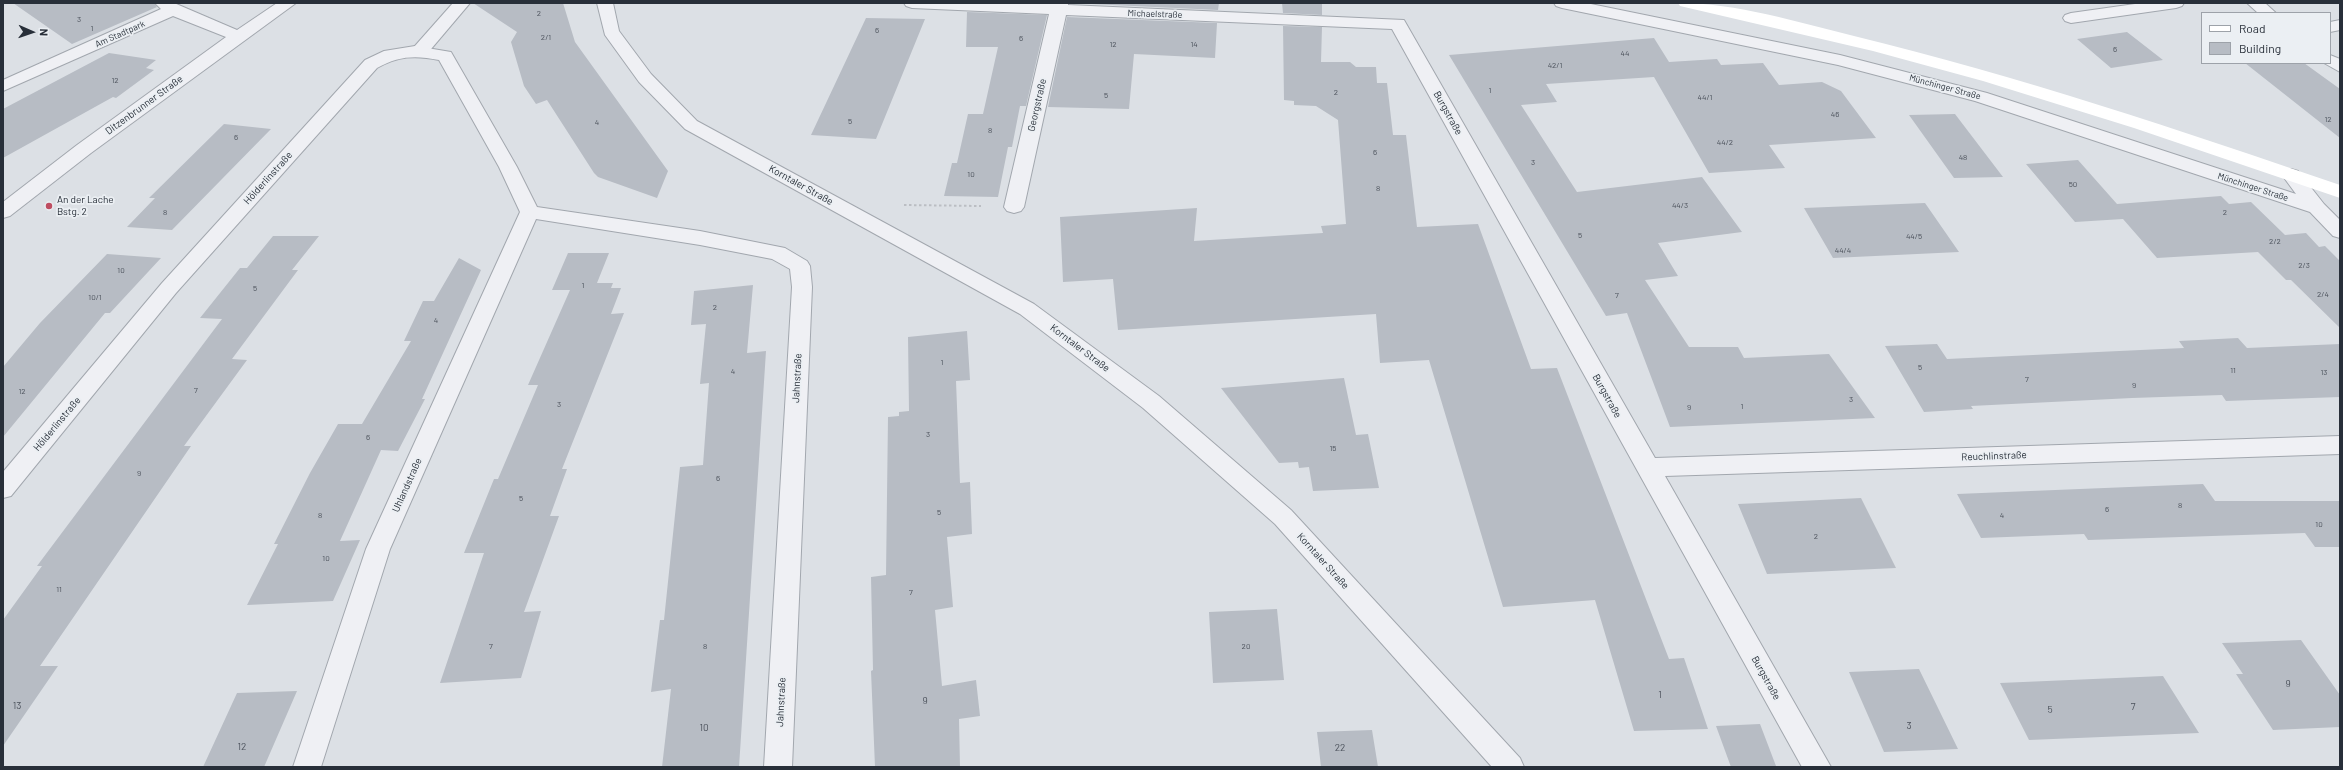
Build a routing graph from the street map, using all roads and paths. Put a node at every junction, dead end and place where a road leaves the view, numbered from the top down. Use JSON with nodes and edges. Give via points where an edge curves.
{"nodes":[{"id":1,"x":288,"y":3,"type":"edge"},
{"id":2,"x":462,"y":3,"type":"edge"},
{"id":3,"x":605,"y":3,"type":"edge"},
{"id":4,"x":912,"y":3,"type":"edge"},
{"id":5,"x":1562,"y":3,"type":"edge"},
{"id":6,"x":1686,"y":3,"type":"edge"},
{"id":7,"x":2176,"y":3,"type":"edge"},
{"id":8,"x":2255,"y":3,"type":"edge"},
{"id":9,"x":168,"y":6,"type":"edge"},
{"id":10,"x":1060,"y":6,"type":"edge"},
{"id":11,"x":2267,"y":12,"type":"edge"},
{"id":12,"x":2071,"y":18,"type":"dead end"},
{"id":13,"x":1398,"y":24,"type":"joint"},
{"id":14,"x":238,"y":36,"type":"junction"},
{"id":15,"x":420,"y":51,"type":"junction"},
{"id":16,"x":2331,"y":61,"type":"edge"},
{"id":17,"x":2340,"y":67,"type":"edge"},
{"id":18,"x":3,"y":86,"type":"edge"},
{"id":19,"x":2291,"y":175,"type":"junction"},
{"id":20,"x":2340,"y":192,"type":"edge"},
{"id":21,"x":898,"y":205,"type":"dead end"},
{"id":22,"x":1014,"y":206,"type":"joint"},
{"id":23,"x":2318,"y":208,"type":"junction"},
{"id":24,"x":3,"y":212,"type":"edge"},
{"id":25,"x":530,"y":212,"type":"junction"},
{"id":26,"x":2340,"y":230,"type":"edge"},
{"id":27,"x":2340,"y":445,"type":"edge"},
{"id":28,"x":1647,"y":467,"type":"junction"},
{"id":29,"x":3,"y":489,"type":"edge"},
{"id":30,"x":307,"y":767,"type":"edge"},
{"id":31,"x":778,"y":767,"type":"edge"},
{"id":32,"x":1510,"y":767,"type":"edge"},
{"id":33,"x":1817,"y":767,"type":"edge"}],
"edges":[{"from":1,"to":14,"type":"street","name":"Ditzenbrunner Straße"},
{"from":2,"to":15,"type":"street"},
{"from":3,"to":32,"type":"street","name":"Korntaler Straße","via":[[611,31],[645,78],[691,125],[1027,309],[1151,402],[1283,517]]},
{"from":4,"to":10,"type":"street","name":"Michaelstraße"},
{"from":5,"to":23,"type":"street","name":"Münchinger Straße","via":[[1840,60],[1981,97]]},
{"from":6,"to":19,"type":"main road","name":"Münchinger Straße","via":[[1832,35],[1940,64],[2056,98]]},
{"from":7,"to":12,"type":"street"},
{"from":8,"to":11,"type":"street"},
{"from":9,"to":14,"type":"street","name":"Am Stadtpark"},
{"from":9,"to":18,"type":"street","name":"Am Stadtpark"},
{"from":10,"to":13,"type":"street","name":"Michaelstraße"},
{"from":10,"to":22,"type":"street","name":"Georgstraße"},
{"from":13,"to":28,"type":"street","name":"Burgstraße"},
{"from":14,"to":24,"type":"street","name":"Ditzenbrunner Straße"},
{"from":15,"to":25,"type":"street","name":"Hölderlinstraße","via":[[445,56],[508,167]]},
{"from":15,"to":29,"type":"street","name":"Hölderlinstraße","via":[[389,53],[371,64],[169,288]]},
{"from":16,"to":17,"type":"street"},
{"from":19,"to":20,"type":"main road","name":"Münchinger Straße"},
{"from":19,"to":23,"type":"street"},
{"from":21,"to":22,"type":"path"},
{"from":23,"to":26,"type":"street"},
{"from":25,"to":30,"type":"street","name":"Uhlandstraße","via":[[378,549]]},
{"from":25,"to":31,"type":"street","name":"Jahnstraße","via":[[700,238],[778,253],[800,266],[802,287]]},
{"from":27,"to":28,"type":"street","name":"Reuchlinstraße"},
{"from":28,"to":33,"type":"street","name":"Burgstraße"}]}
